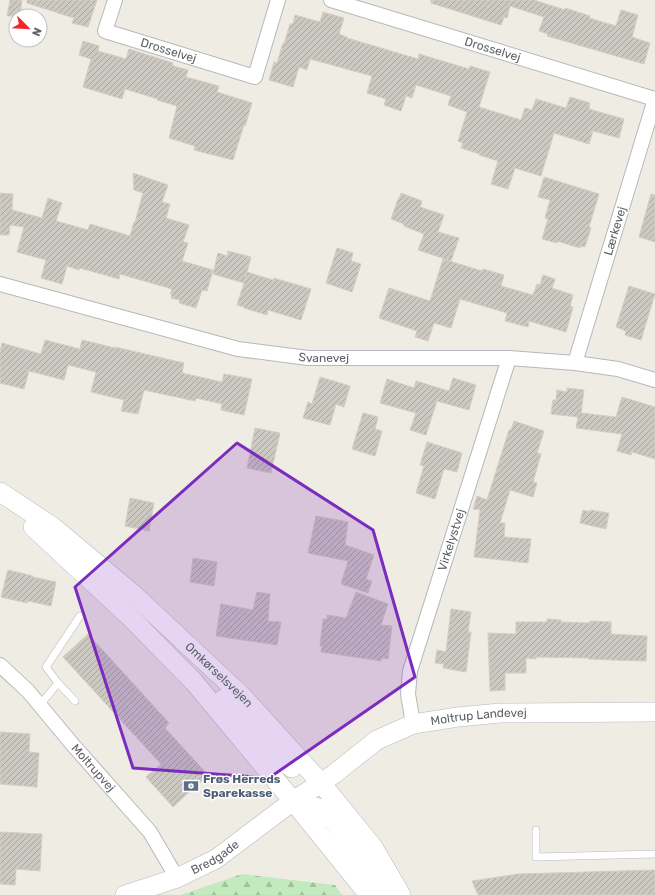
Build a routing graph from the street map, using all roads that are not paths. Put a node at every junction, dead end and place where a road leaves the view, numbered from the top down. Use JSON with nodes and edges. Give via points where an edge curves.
{"nodes":[{"id":1,"x":115,"y":0,"type":"edge"},
{"id":2,"x":278,"y":0,"type":"edge"},
{"id":3,"x":331,"y":0,"type":"edge"},
{"id":4,"x":655,"y":99,"type":"edge"},
{"id":5,"x":0,"y":284,"type":"edge"},
{"id":6,"x":509,"y":358,"type":"junction"},
{"id":7,"x":576,"y":364,"type":"junction"},
{"id":8,"x":655,"y":380,"type":"edge"},
{"id":9,"x":0,"y":492,"type":"edge"},
{"id":10,"x":0,"y":500,"type":"edge"},
{"id":11,"x":80,"y":616,"type":"dead end"},
{"id":12,"x":165,"y":652,"type":"junction"},
{"id":13,"x":0,"y":665,"type":"edge"},
{"id":14,"x":58,"y":682,"type":"junction"},
{"id":15,"x":75,"y":701,"type":"dead end"},
{"id":16,"x":40,"y":705,"type":"junction"},
{"id":17,"x":655,"y":712,"type":"edge"},
{"id":18,"x":413,"y":724,"type":"junction"},
{"id":19,"x":321,"y":783,"type":"junction"},
{"id":20,"x":293,"y":801,"type":"junction"},
{"id":21,"x":536,"y":830,"type":"dead end"},
{"id":22,"x":655,"y":854,"type":"edge"},
{"id":23,"x":177,"y":878,"type":"junction"},
{"id":24,"x":125,"y":895,"type":"edge"},
{"id":25,"x":369,"y":895,"type":"edge"},
{"id":26,"x":389,"y":895,"type":"edge"},
{"id":27,"x":401,"y":895,"type":"edge"}],
"edges":[{"from":1,"to":2,"type":"street","name":"Drosselvej","via":[[105,31],[255,77]]},
{"from":3,"to":4,"type":"street","name":"Drosselvej"},
{"from":4,"to":7,"type":"street","name":"Lærkevej"},
{"from":5,"to":6,"type":"street","name":"Svanevej","via":[[238,349],[308,358]]},
{"from":6,"to":7,"type":"street","name":"Svanevej"},
{"from":6,"to":18,"type":"street","name":"Virkelystvej","via":[[410,671],[408,694]]},
{"from":7,"to":8,"type":"street","name":"Svanevej","via":[[618,369]]},
{"from":9,"to":19,"type":"main road","name":"Omkørselsvejen","via":[[53,527],[132,593],[242,696]]},
{"from":10,"to":12,"type":"main road","name":"Omkørselsvejen","via":[[41,533]]},
{"from":11,"to":14,"type":"lane","via":[[46,667]]},
{"from":12,"to":19,"type":"main road","via":[[214,689],[285,763],[303,776]]},
{"from":12,"to":20,"type":"main road","name":"Omkørselsvejen","via":[[194,682]]},
{"from":13,"to":16,"type":"street","name":"Moltrupvej"},
{"from":14,"to":15,"type":"lane"},
{"from":14,"to":16,"type":"lane"},
{"from":16,"to":23,"type":"street","name":"Moltrupvej","via":[[150,832]]},
{"from":17,"to":18,"type":"main road","name":"Moltrup Landevej","via":[[500,713]]},
{"from":18,"to":19,"type":"main road","name":"Moltrup Landevej","via":[[377,740]]},
{"from":19,"to":20,"type":"main road","name":"Bredgade"},
{"from":19,"to":27,"type":"main road","name":"Omkørselsvejen","via":[[373,847]]},
{"from":20,"to":23,"type":"main road","name":"Bredgade","via":[[216,859]]},
{"from":20,"to":25,"type":"main road","name":"Omkørselsvejen"},
{"from":20,"to":26,"type":"main road","via":[[318,808],[333,820]]},
{"from":21,"to":22,"type":"lane","via":[[536,857]]},
{"from":23,"to":24,"type":"main road","name":"Bredgade"}]}
